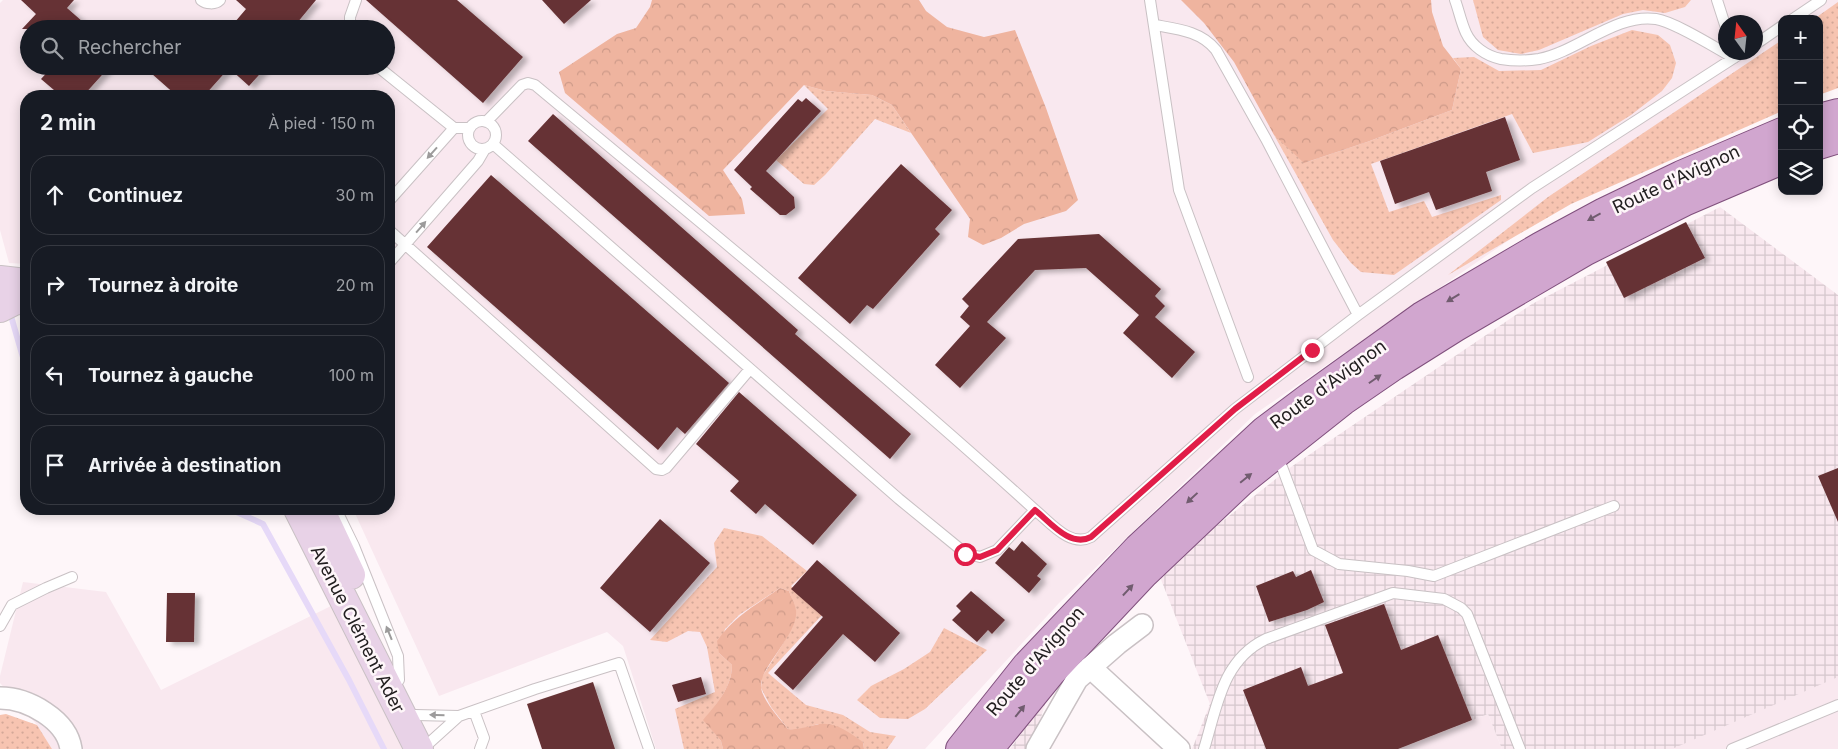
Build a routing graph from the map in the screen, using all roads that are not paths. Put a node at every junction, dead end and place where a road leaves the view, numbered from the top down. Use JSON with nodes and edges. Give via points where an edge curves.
{"nodes":[{"id":1,"x":201,"y":0,"type":"edge"},
{"id":2,"x":220,"y":0,"type":"edge"},
{"id":3,"x":356,"y":0,"type":"edge"},
{"id":4,"x":1150,"y":0,"type":"edge"},
{"id":5,"x":1455,"y":0,"type":"edge"},
{"id":6,"x":1717,"y":0,"type":"edge"},
{"id":7,"x":1821,"y":0,"type":"edge"},
{"id":8,"x":1722,"y":15,"type":"edge"},
{"id":9,"x":1799,"y":15,"type":"edge"},
{"id":10,"x":350,"y":20,"type":"edge"},
{"id":11,"x":1155,"y":25,"type":"junction"},
{"id":12,"x":1778,"y":29,"type":"edge"},
{"id":13,"x":1763,"y":39,"type":"edge"},
{"id":14,"x":1718,"y":45,"type":"edge"},
{"id":15,"x":1728,"y":60,"type":"edge"},
{"id":16,"x":388,"y":75,"type":"edge"},
{"id":17,"x":1838,"y":113,"type":"edge"},
{"id":18,"x":1823,"y":117,"type":"edge"},
{"id":19,"x":486,"y":122,"type":"junction"},
{"id":20,"x":454,"y":128,"type":"junction"},
{"id":21,"x":470,"y":128,"type":"junction"},
{"id":22,"x":1778,"y":134,"type":"edge"},
{"id":23,"x":1838,"y":139,"type":"edge"},
{"id":24,"x":1823,"y":145,"type":"edge"},
{"id":25,"x":489,"y":147,"type":"junction"},
{"id":26,"x":1778,"y":162,"type":"edge"},
{"id":27,"x":395,"y":194,"type":"edge"},
{"id":28,"x":395,"y":235,"type":"edge"},
{"id":29,"x":406,"y":244,"type":"junction"},
{"id":30,"x":395,"y":256,"type":"edge"},
{"id":31,"x":0,"y":280,"type":"edge"},
{"id":32,"x":20,"y":282,"type":"edge"},
{"id":33,"x":20,"y":300,"type":"edge"},
{"id":34,"x":0,"y":308,"type":"edge"},
{"id":35,"x":1358,"y":315,"type":"junction"},
{"id":36,"x":750,"y":369,"type":"junction"},
{"id":37,"x":1248,"y":377,"type":"dead end"},
{"id":38,"x":1282,"y":467,"type":"dead end"},
{"id":39,"x":1614,"y":506,"type":"dead end"},
{"id":40,"x":1035,"y":510,"type":"junction"},
{"id":41,"x":301,"y":515,"type":"edge"},
{"id":42,"x":323,"y":515,"type":"edge"},
{"id":43,"x":339,"y":515,"type":"edge"},
{"id":44,"x":72,"y":577,"type":"dead end"},
{"id":45,"x":1142,"y":625,"type":"dead end"},
{"id":46,"x":0,"y":626,"type":"edge"},
{"id":47,"x":1090,"y":667,"type":"junction"},
{"id":48,"x":399,"y":680,"type":"junction"},
{"id":49,"x":0,"y":698,"type":"edge"},
{"id":50,"x":1838,"y":705,"type":"edge"},
{"id":51,"x":474,"y":711,"type":"junction"},
{"id":52,"x":415,"y":715,"type":"junction"},
{"id":53,"x":458,"y":716,"type":"junction"},
{"id":54,"x":426,"y":747,"type":"edge"},
{"id":55,"x":71,"y":749,"type":"edge"},
{"id":56,"x":480,"y":749,"type":"edge"},
{"id":57,"x":648,"y":749,"type":"edge"},
{"id":58,"x":960,"y":749,"type":"edge"},
{"id":59,"x":989,"y":749,"type":"edge"},
{"id":60,"x":1037,"y":749,"type":"edge"},
{"id":61,"x":1179,"y":749,"type":"edge"},
{"id":62,"x":1204,"y":749,"type":"edge"},
{"id":63,"x":1520,"y":749,"type":"edge"},
{"id":64,"x":1732,"y":749,"type":"edge"}],
"edges":[{"from":1,"to":2,"type":"lane","via":[[210,4]]},
{"from":3,"to":10,"type":"lane"},
{"from":4,"to":11,"type":"lane"},
{"from":5,"to":14,"type":"lane","via":[[1466,34],[1483,53],[1496,58],[1517,61],[1540,59],[1621,24],[1657,19]]},
{"from":6,"to":8,"type":"lane"},
{"from":7,"to":9,"type":"lane"},
{"from":11,"to":35,"type":"lane","via":[[1200,36],[1216,50]]},
{"from":11,"to":37,"type":"lane","via":[[1179,190]]},
{"from":12,"to":13,"type":"lane"},
{"from":15,"to":35,"type":"lane","via":[[1532,188]]},
{"from":16,"to":20,"type":"lane"},
{"from":17,"to":18,"type":"main road"},
{"from":19,"to":21,"type":"lane","via":[[477,122]]},
{"from":19,"to":25,"type":"lane","via":[[494,127],[495,132],[495,140]]},
{"from":19,"to":40,"type":"lane","via":[[522,85],[535,85],[871,364]]},
{"from":20,"to":21,"type":"lane"},
{"from":20,"to":27,"type":"lane","one_way":true},
{"from":21,"to":25,"type":"lane","via":[[469,141],[476,148]]},
{"from":22,"to":58,"type":"main road","name":"Route d'Avignon","one_way":true,"via":[[1673,179],[1542,246],[1422,316],[1264,431],[1138,548],[1026,666]]},
{"from":23,"to":24,"type":"main road"},
{"from":29,"to":25,"type":"lane","one_way":true},
{"from":25,"to":36,"type":"lane"},
{"from":59,"to":26,"type":"main road","name":"Route d'Avignon","one_way":true,"via":[[1050,673],[1145,573],[1241,482],[1343,401],[1441,336],[1586,251],[1676,205]]},
{"from":28,"to":29,"type":"lane"},
{"from":29,"to":30,"type":"lane"},
{"from":29,"to":36,"type":"lane","via":[[656,469],[666,468]]},
{"from":31,"to":32,"type":"street"},
{"from":33,"to":34,"type":"street"},
{"from":35,"to":40,"type":"lane","via":[[1235,409],[1091,537],[1072,540]]},
{"from":36,"to":40,"type":"lane","via":[[965,554],[980,557],[997,550]]},
{"from":38,"to":39,"type":"lane","via":[[1313,550],[1339,564],[1434,576]]},
{"from":41,"to":54,"type":"street","name":"Avenue Clément Ader"},
{"from":42,"to":48,"type":"street","name":"Avenue Clément Ader"},
{"from":48,"to":43,"type":"lane","one_way":true,"via":[[398,656]]},
{"from":44,"to":46,"type":"lane","via":[[12,605]]},
{"from":45,"to":47,"type":"street"},
{"from":47,"to":60,"type":"street","via":[[1077,679]]},
{"from":47,"to":61,"type":"street"},
{"from":48,"to":52,"type":"street","name":"Avenue Clément Ader"},
{"from":49,"to":55,"type":"street","via":[[40,709],[54,719],[65,731]]},
{"from":50,"to":64,"type":"lane"},
{"from":51,"to":53,"type":"lane"},
{"from":51,"to":56,"type":"lane","via":[[484,738]]},
{"from":51,"to":57,"type":"lane","via":[[619,663]]},
{"from":53,"to":52,"type":"lane","one_way":true},
{"from":52,"to":54,"type":"street","name":"Avenue Clément Ader"},
{"from":53,"to":54,"type":"lane"},
{"from":62,"to":63,"type":"lane","via":[[1225,682],[1236,661],[1248,650],[1266,639],[1387,594],[1399,593],[1444,599],[1467,614]]}]}
